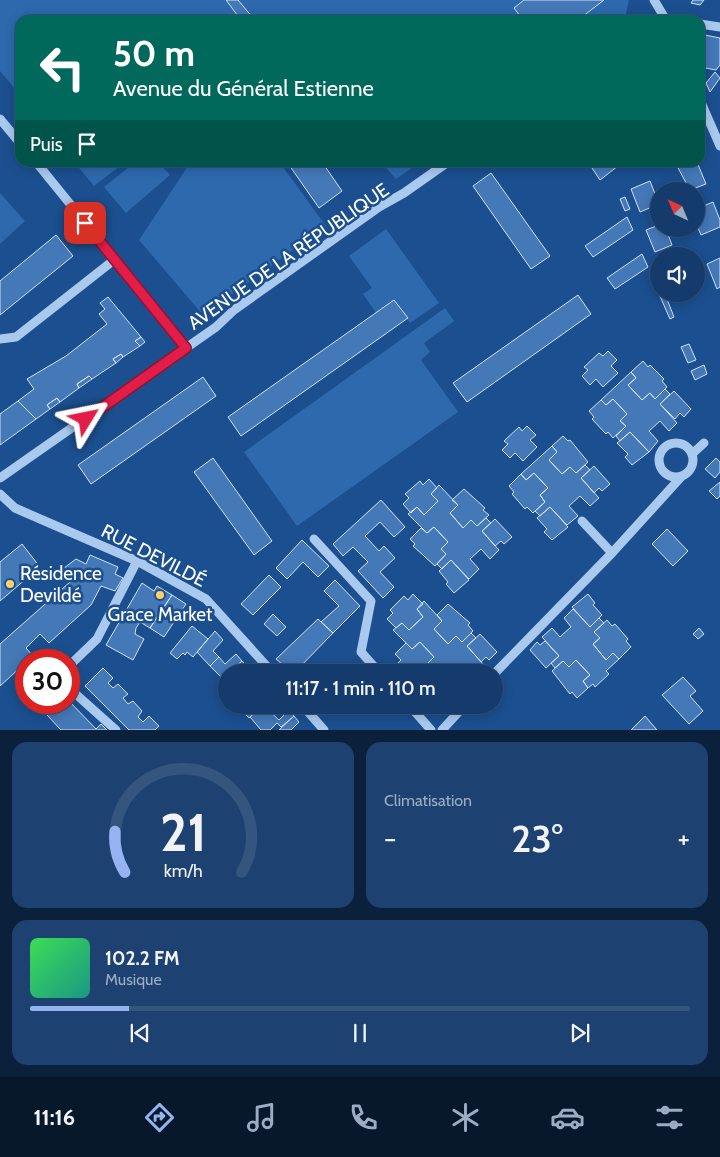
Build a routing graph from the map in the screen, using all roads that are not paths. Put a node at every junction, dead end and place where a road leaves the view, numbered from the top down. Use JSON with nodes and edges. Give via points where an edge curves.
{"nodes":[{"id":1,"x":654,"y":0,"type":"edge"},
{"id":2,"x":663,"y":15,"type":"edge"},
{"id":3,"x":705,"y":25,"type":"edge"},
{"id":4,"x":720,"y":27,"type":"edge"},
{"id":5,"x":705,"y":112,"type":"edge"},
{"id":6,"x":0,"y":119,"type":"edge"},
{"id":7,"x":15,"y":137,"type":"edge"},
{"id":8,"x":720,"y":146,"type":"edge"},
{"id":9,"x":40,"y":167,"type":"edge"},
{"id":10,"x":440,"y":167,"type":"edge"},
{"id":11,"x":114,"y":260,"type":"junction"},
{"id":12,"x":0,"y":339,"type":"edge"},
{"id":13,"x":186,"y":348,"type":"junction"},
{"id":14,"x":704,"y":443,"type":"dead end"},
{"id":15,"x":692,"y":454,"type":"junction"},
{"id":16,"x":682,"y":476,"type":"junction"},
{"id":17,"x":0,"y":478,"type":"edge"},
{"id":18,"x":0,"y":494,"type":"edge"},
{"id":19,"x":582,"y":521,"type":"dead end"},
{"id":20,"x":314,"y":539,"type":"dead end"},
{"id":21,"x":612,"y":552,"type":"junction"},
{"id":22,"x":137,"y":561,"type":"junction"},
{"id":23,"x":80,"y":656,"type":"edge"},
{"id":24,"x":265,"y":664,"type":"edge"},
{"id":25,"x":372,"y":664,"type":"edge"},
{"id":26,"x":503,"y":665,"type":"edge"},
{"id":27,"x":80,"y":698,"type":"edge"},
{"id":28,"x":310,"y":714,"type":"edge"},
{"id":29,"x":417,"y":714,"type":"edge"},
{"id":30,"x":457,"y":714,"type":"edge"},
{"id":31,"x":116,"y":730,"type":"edge"},
{"id":32,"x":324,"y":730,"type":"edge"},
{"id":33,"x":431,"y":730,"type":"edge"},
{"id":34,"x":442,"y":730,"type":"edge"}],
"edges":[{"from":1,"to":2,"type":"street"},
{"from":3,"to":4,"type":"street"},
{"from":5,"to":8,"type":"street"},
{"from":6,"to":7,"type":"street"},
{"from":9,"to":11,"type":"street"},
{"from":10,"to":13,"type":"street","name":"AVENUE DE LA RÉPUBLIQUE","via":[[363,218]]},
{"from":11,"to":12,"type":"street","via":[[16,337]]},
{"from":11,"to":13,"type":"street"},
{"from":13,"to":17,"type":"street","name":"AVENUE DE LA RÉPUBLIQUE"},
{"from":14,"to":15,"type":"street"},
{"from":15,"to":16,"type":"street","via":[[692,465]]},
{"from":15,"to":16,"type":"street","via":[[684,446],[673,444],[660,454],[662,470],[671,477]]},
{"from":16,"to":21,"type":"street"},
{"from":18,"to":22,"type":"street","name":"RUE DEVILDÉ","via":[[16,508]]},
{"from":19,"to":21,"type":"street"},
{"from":20,"to":25,"type":"street","via":[[371,601],[361,652]]},
{"from":21,"to":26,"type":"street"},
{"from":22,"to":23,"type":"street","via":[[97,640]]},
{"from":22,"to":24,"type":"street","name":"RUE DEVILDÉ","via":[[206,600]]},
{"from":27,"to":31,"type":"street"},
{"from":28,"to":32,"type":"street"},
{"from":29,"to":33,"type":"street"},
{"from":30,"to":34,"type":"street"}]}
